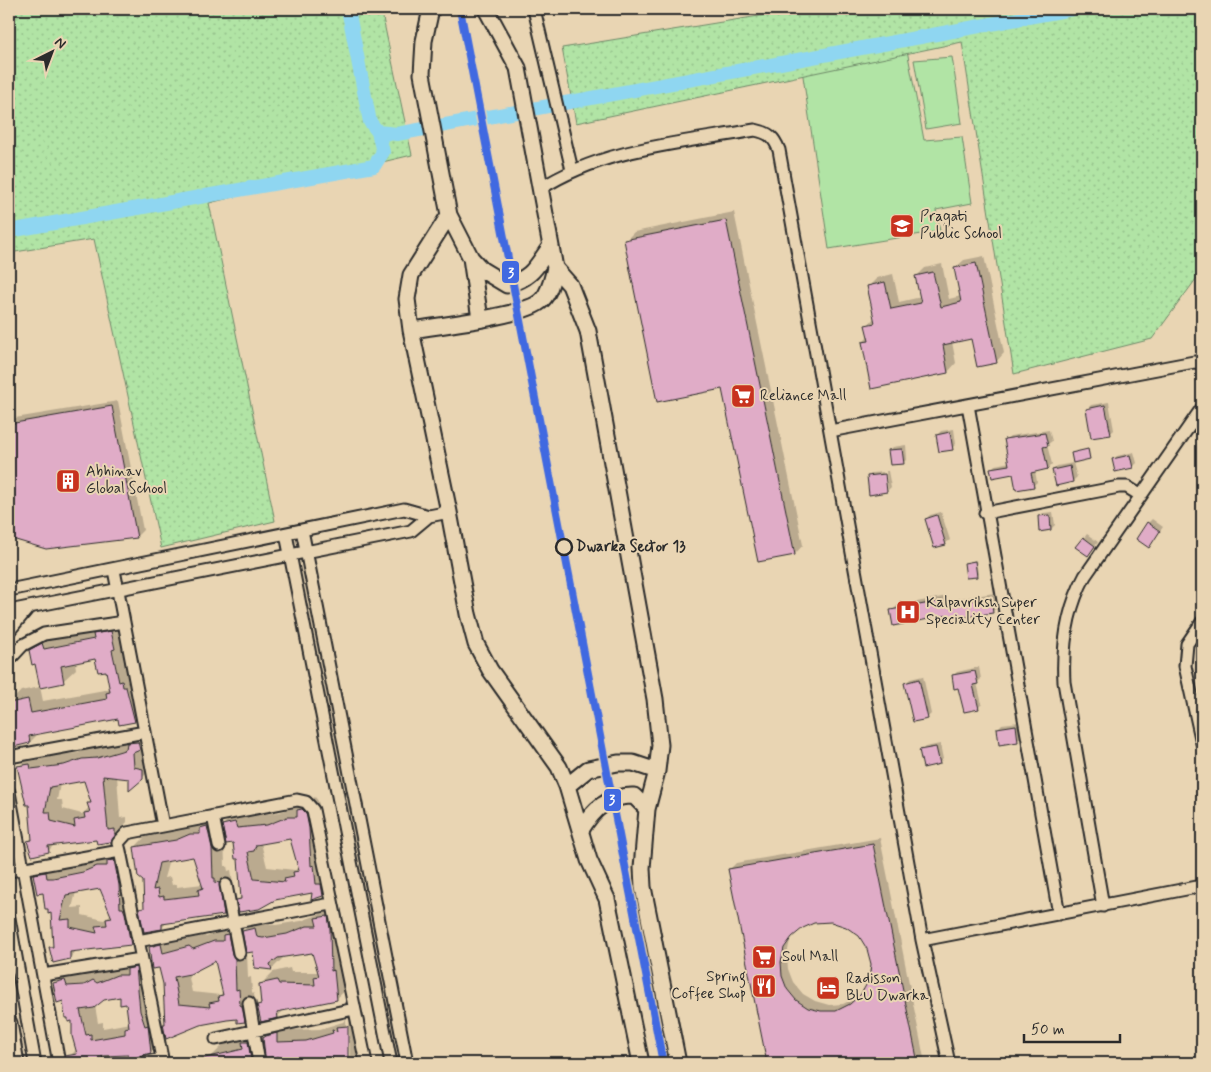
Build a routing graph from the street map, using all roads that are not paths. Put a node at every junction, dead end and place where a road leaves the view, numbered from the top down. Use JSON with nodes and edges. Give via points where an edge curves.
{"nodes":[{"id":1,"x":431,"y":9,"type":"edge"},
{"id":2,"x":486,"y":9,"type":"edge"},
{"id":3,"x":534,"y":9,"type":"edge"},
{"id":4,"x":572,"y":170,"type":"junction"},
{"id":5,"x":540,"y":189,"type":"junction"},
{"id":6,"x":449,"y":215,"type":"junction"},
{"id":7,"x":550,"y":247,"type":"junction"},
{"id":8,"x":471,"y":258,"type":"junction"},
{"id":9,"x":555,"y":268,"type":"junction"},
{"id":10,"x":480,"y":319,"type":"junction"},
{"id":11,"x":411,"y":330,"type":"junction"},
{"id":12,"x":1202,"y":363,"type":"edge"},
{"id":13,"x":968,"y":406,"type":"junction"},
{"id":14,"x":1202,"y":408,"type":"edge"},
{"id":15,"x":830,"y":432,"type":"junction"},
{"id":16,"x":1140,"y":494,"type":"junction"},
{"id":17,"x":449,"y":512,"type":"junction"},
{"id":18,"x":986,"y":513,"type":"junction"},
{"id":19,"x":429,"y":516,"type":"junction"},
{"id":20,"x":302,"y":530,"type":"junction"},
{"id":21,"x":286,"y":534,"type":"junction"},
{"id":22,"x":307,"y":552,"type":"junction"},
{"id":23,"x":291,"y":555,"type":"junction"},
{"id":24,"x":114,"y":570,"type":"junction"},
{"id":25,"x":10,"y":588,"type":"edge"},
{"id":26,"x":118,"y":590,"type":"junction"},
{"id":27,"x":29,"y":607,"type":"junction"},
{"id":28,"x":9,"y":611,"type":"edge"},
{"id":29,"x":124,"y":622,"type":"junction"},
{"id":30,"x":1202,"y":622,"type":"edge"},
{"id":31,"x":9,"y":631,"type":"edge"},
{"id":32,"x":9,"y":660,"type":"edge"},
{"id":33,"x":145,"y":732,"type":"junction"},
{"id":34,"x":1202,"y":742,"type":"edge"},
{"id":35,"x":9,"y":757,"type":"edge"},
{"id":36,"x":657,"y":771,"type":"junction"},
{"id":37,"x":567,"y":786,"type":"junction"},
{"id":38,"x":9,"y":792,"type":"edge"},
{"id":39,"x":647,"y":809,"type":"junction"},
{"id":40,"x":213,"y":816,"type":"junction"},
{"id":41,"x":163,"y":826,"type":"junction"},
{"id":42,"x":581,"y":830,"type":"junction"},
{"id":43,"x":219,"y":846,"type":"dead end"},
{"id":44,"x":120,"y":851,"type":"junction"},
{"id":45,"x":24,"y":868,"type":"junction"},
{"id":46,"x":9,"y":870,"type":"edge"},
{"id":47,"x":226,"y":885,"type":"dead end"},
{"id":48,"x":1202,"y":886,"type":"edge"},
{"id":49,"x":331,"y":904,"type":"junction"},
{"id":50,"x":1103,"y":906,"type":"junction"},
{"id":51,"x":1058,"y":914,"type":"junction"},
{"id":52,"x":9,"y":918,"type":"edge"},
{"id":53,"x":233,"y":923,"type":"junction"},
{"id":54,"x":922,"y":940,"type":"junction"},
{"id":55,"x":138,"y":941,"type":"junction"},
{"id":56,"x":239,"y":953,"type":"dead end"},
{"id":57,"x":141,"y":959,"type":"junction"},
{"id":58,"x":43,"y":975,"type":"junction"},
{"id":59,"x":249,"y":1003,"type":"dead end"},
{"id":60,"x":354,"y":1009,"type":"junction"},
{"id":61,"x":9,"y":1023,"type":"edge"},
{"id":62,"x":254,"y":1031,"type":"junction"},
{"id":63,"x":216,"y":1039,"type":"dead end"},
{"id":64,"x":258,"y":1058,"type":"dead end"},
{"id":65,"x":162,"y":1061,"type":"edge"},
{"id":66,"x":16,"y":1063,"type":"edge"},
{"id":67,"x":35,"y":1063,"type":"edge"},
{"id":68,"x":58,"y":1063,"type":"edge"},
{"id":69,"x":141,"y":1063,"type":"edge"},
{"id":70,"x":366,"y":1063,"type":"edge"},
{"id":71,"x":390,"y":1063,"type":"edge"},
{"id":72,"x":407,"y":1063,"type":"edge"},
{"id":73,"x":641,"y":1063,"type":"edge"},
{"id":74,"x":678,"y":1063,"type":"edge"},
{"id":75,"x":949,"y":1063,"type":"edge"}],
"edges":[{"from":1,"to":6,"type":"street","via":[[421,59]]},
{"from":2,"to":5,"type":"street","via":[[511,52],[521,86]]},
{"from":3,"to":4,"type":"street"},
{"from":4,"to":5,"type":"street"},
{"from":4,"to":15,"type":"street","via":[[616,155],[755,130],[774,139],[780,150]]},
{"from":5,"to":7,"type":"street"},
{"from":6,"to":8,"type":"street"},
{"from":6,"to":11,"type":"street","via":[[411,275],[407,299]]},
{"from":7,"to":8,"type":"street","via":[[530,276],[507,285],[482,270]]},
{"from":7,"to":9,"type":"street"},
{"from":8,"to":10,"type":"street"},
{"from":9,"to":10,"type":"street","via":[[542,301],[534,306]]},
{"from":9,"to":36,"type":"street","via":[[570,285],[588,331],[655,699],[660,745]]},
{"from":10,"to":11,"type":"street"},
{"from":11,"to":17,"type":"street"},
{"from":12,"to":13,"type":"street"},
{"from":13,"to":15,"type":"street"},
{"from":13,"to":18,"type":"street"},
{"from":14,"to":16,"type":"street"},
{"from":15,"to":54,"type":"street"},
{"from":16,"to":18,"type":"street","via":[[1127,487],[1118,487]]},
{"from":16,"to":50,"type":"street","via":[[1078,588],[1064,644],[1066,699]]},
{"from":17,"to":19,"type":"street"},
{"from":17,"to":37,"type":"street","via":[[476,644],[490,670],[559,767]]},
{"from":18,"to":51,"type":"street"},
{"from":19,"to":20,"type":"street","via":[[404,509]]},
{"from":19,"to":22,"type":"street","via":[[411,531]]},
{"from":20,"to":21,"type":"street"},
{"from":20,"to":22,"type":"street"},
{"from":21,"to":23,"type":"street"},
{"from":21,"to":24,"type":"street"},
{"from":22,"to":23,"type":"street"},
{"from":22,"to":72,"type":"street"},
{"from":23,"to":26,"type":"street"},
{"from":23,"to":71,"type":"street"},
{"from":24,"to":25,"type":"street"},
{"from":24,"to":26,"type":"street"},
{"from":26,"to":27,"type":"street"},
{"from":26,"to":29,"type":"street"},
{"from":27,"to":28,"type":"street"},
{"from":27,"to":31,"type":"street"},
{"from":29,"to":32,"type":"street","via":[[44,634],[22,645]]},
{"from":29,"to":33,"type":"street"},
{"from":30,"to":34,"type":"street","via":[[1188,644],[1185,666]]},
{"from":33,"to":35,"type":"street"},
{"from":33,"to":41,"type":"street"},
{"from":36,"to":37,"type":"street","via":[[633,763],[618,763],[588,769]]},
{"from":36,"to":39,"type":"street"},
{"from":37,"to":42,"type":"street"},
{"from":38,"to":45,"type":"street"},
{"from":39,"to":42,"type":"street","via":[[634,796],[626,796],[597,808]]},
{"from":39,"to":74,"type":"street","via":[[643,887]]},
{"from":40,"to":41,"type":"street"},
{"from":40,"to":43,"type":"street"},
{"from":40,"to":49,"type":"street","via":[[297,800],[306,802],[313,810]]},
{"from":41,"to":44,"type":"street","via":[[127,833],[118,843]]},
{"from":42,"to":73,"type":"street","via":[[589,860],[607,899]]},
{"from":44,"to":45,"type":"street"},
{"from":44,"to":55,"type":"street"},
{"from":45,"to":46,"type":"street"},
{"from":45,"to":58,"type":"street"},
{"from":47,"to":53,"type":"street"},
{"from":48,"to":50,"type":"street"},
{"from":49,"to":53,"type":"street"},
{"from":49,"to":60,"type":"street"},
{"from":50,"to":51,"type":"street"},
{"from":51,"to":54,"type":"street"},
{"from":52,"to":67,"type":"street"},
{"from":53,"to":55,"type":"street"},
{"from":53,"to":56,"type":"street"},
{"from":54,"to":75,"type":"street"},
{"from":55,"to":57,"type":"street"},
{"from":57,"to":58,"type":"street"},
{"from":57,"to":65,"type":"street"},
{"from":58,"to":68,"type":"street"},
{"from":59,"to":62,"type":"street"},
{"from":60,"to":62,"type":"street"},
{"from":60,"to":70,"type":"street"},
{"from":61,"to":66,"type":"street"},
{"from":62,"to":63,"type":"street"},
{"from":62,"to":64,"type":"street"},
{"from":65,"to":69,"type":"street"}]}
